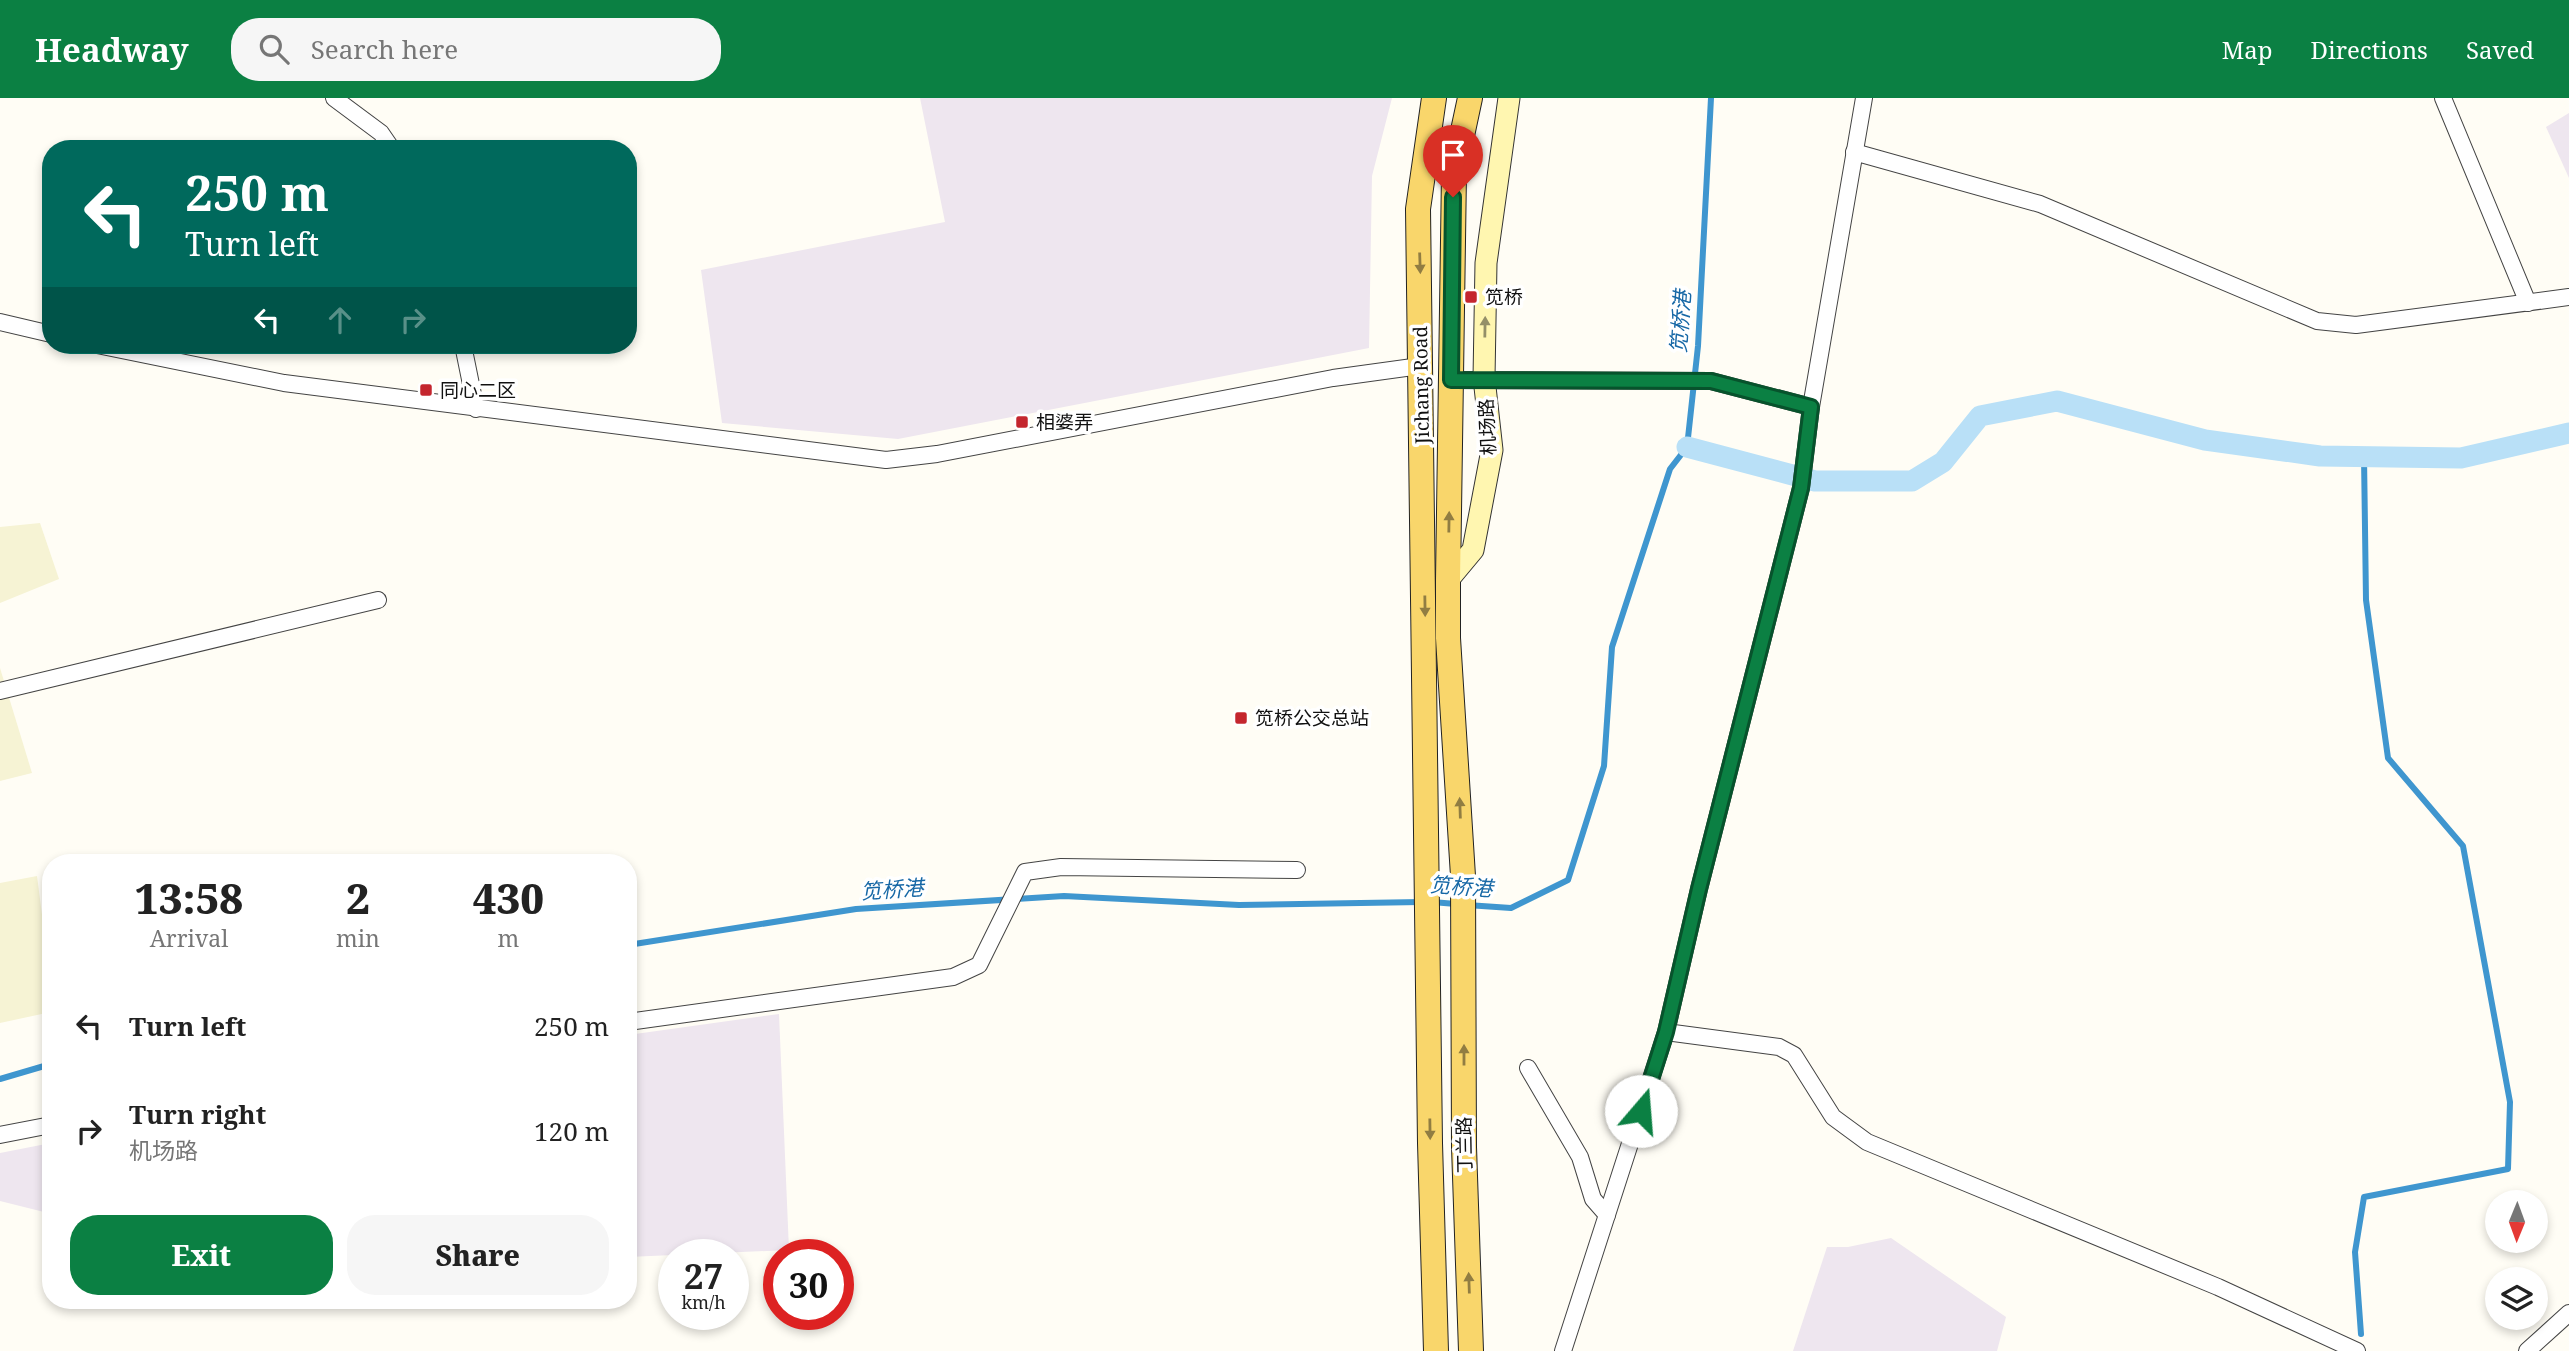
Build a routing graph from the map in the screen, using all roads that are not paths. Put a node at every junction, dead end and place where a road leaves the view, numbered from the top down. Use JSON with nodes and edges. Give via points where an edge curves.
{"nodes":[{"id":1,"x":334,"y":98,"type":"edge"},
{"id":2,"x":1434,"y":98,"type":"edge"},
{"id":3,"x":1470,"y":98,"type":"edge"},
{"id":4,"x":1509,"y":98,"type":"edge"},
{"id":5,"x":1864,"y":98,"type":"edge"},
{"id":6,"x":2443,"y":98,"type":"edge"},
{"id":7,"x":386,"y":140,"type":"edge"},
{"id":8,"x":1854,"y":152,"type":"junction"},
{"id":9,"x":2569,"y":297,"type":"edge"},
{"id":10,"x":2528,"y":303,"type":"junction"},
{"id":11,"x":0,"y":322,"type":"edge"},
{"id":12,"x":42,"y":332,"type":"edge"},
{"id":13,"x":141,"y":354,"type":"edge"},
{"id":14,"x":465,"y":354,"type":"edge"},
{"id":15,"x":1420,"y":366,"type":"junction"},
{"id":16,"x":1484,"y":378,"type":"junction"},
{"id":17,"x":1451,"y":380,"type":"junction"},
{"id":18,"x":1811,"y":407,"type":"junction"},
{"id":19,"x":476,"y":408,"type":"junction"},
{"id":20,"x":1448,"y":580,"type":"junction"},
{"id":21,"x":378,"y":600,"type":"dead end"},
{"id":22,"x":0,"y":691,"type":"edge"},
{"id":23,"x":1297,"y":870,"type":"dead end"},
{"id":24,"x":1463,"y":876,"type":"joint"},
{"id":25,"x":1428,"y":881,"type":"joint"},
{"id":26,"x":637,"y":1021,"type":"edge"},
{"id":27,"x":1666,"y":1032,"type":"junction"},
{"id":28,"x":1528,"y":1068,"type":"dead end"},
{"id":29,"x":42,"y":1127,"type":"edge"},
{"id":30,"x":0,"y":1135,"type":"edge"},
{"id":31,"x":1607,"y":1216,"type":"junction"},
{"id":32,"x":2569,"y":1313,"type":"edge"},
{"id":33,"x":1436,"y":1351,"type":"edge"},
{"id":34,"x":1471,"y":1351,"type":"edge"},
{"id":35,"x":1563,"y":1351,"type":"edge"},
{"id":36,"x":2357,"y":1351,"type":"edge"},
{"id":37,"x":2528,"y":1351,"type":"edge"}],
"edges":[{"from":1,"to":7,"type":"street"},
{"from":2,"to":15,"type":"main road","name":"Jichang Road","one_way":true,"via":[[1418,209]]},
{"from":3,"to":17,"type":"main road","name":"机场路","via":[[1454,173]]},
{"from":16,"to":4,"type":"main road","name":"机场路","one_way":true,"via":[[1486,263]]},
{"from":5,"to":8,"type":"street"},
{"from":6,"to":10,"type":"street"},
{"from":8,"to":10,"type":"street","via":[[2040,204],[2317,321],[2356,325]]},
{"from":8,"to":18,"type":"street"},
{"from":9,"to":10,"type":"street"},
{"from":11,"to":12,"type":"street"},
{"from":13,"to":19,"type":"street","via":[[284,383]]},
{"from":14,"to":19,"type":"street"},
{"from":15,"to":19,"type":"street","via":[[886,460]]},
{"from":15,"to":25,"type":"main road","name":"Jichang Road","one_way":true},
{"from":16,"to":17,"type":"street"},
{"from":16,"to":18,"type":"street","via":[[1703,380]]},
{"from":16,"to":20,"type":"main road","name":"机场路","via":[[1492,450],[1474,550]]},
{"from":20,"to":17,"type":"main road","name":"机场路","one_way":true},
{"from":18,"to":27,"type":"street","via":[[1801,488]]},
{"from":24,"to":20,"type":"main road","name":"机场路","one_way":true},
{"from":21,"to":22,"type":"street"},
{"from":23,"to":26,"type":"street","via":[[1061,867],[1025,872],[979,965],[953,978]]},
{"from":34,"to":24,"type":"main road","name":"丁兰路","one_way":true,"via":[[1464,1147]]},
{"from":25,"to":33,"type":"main road","name":"丁兰路","one_way":true},
{"from":27,"to":31,"type":"street"},
{"from":27,"to":36,"type":"street","via":[[1779,1047],[1794,1055],[1833,1117],[1867,1142],[2218,1287]]},
{"from":28,"to":31,"type":"street","via":[[1580,1157],[1593,1199]]},
{"from":29,"to":30,"type":"street"},
{"from":31,"to":35,"type":"street"},
{"from":32,"to":37,"type":"street"}]}
